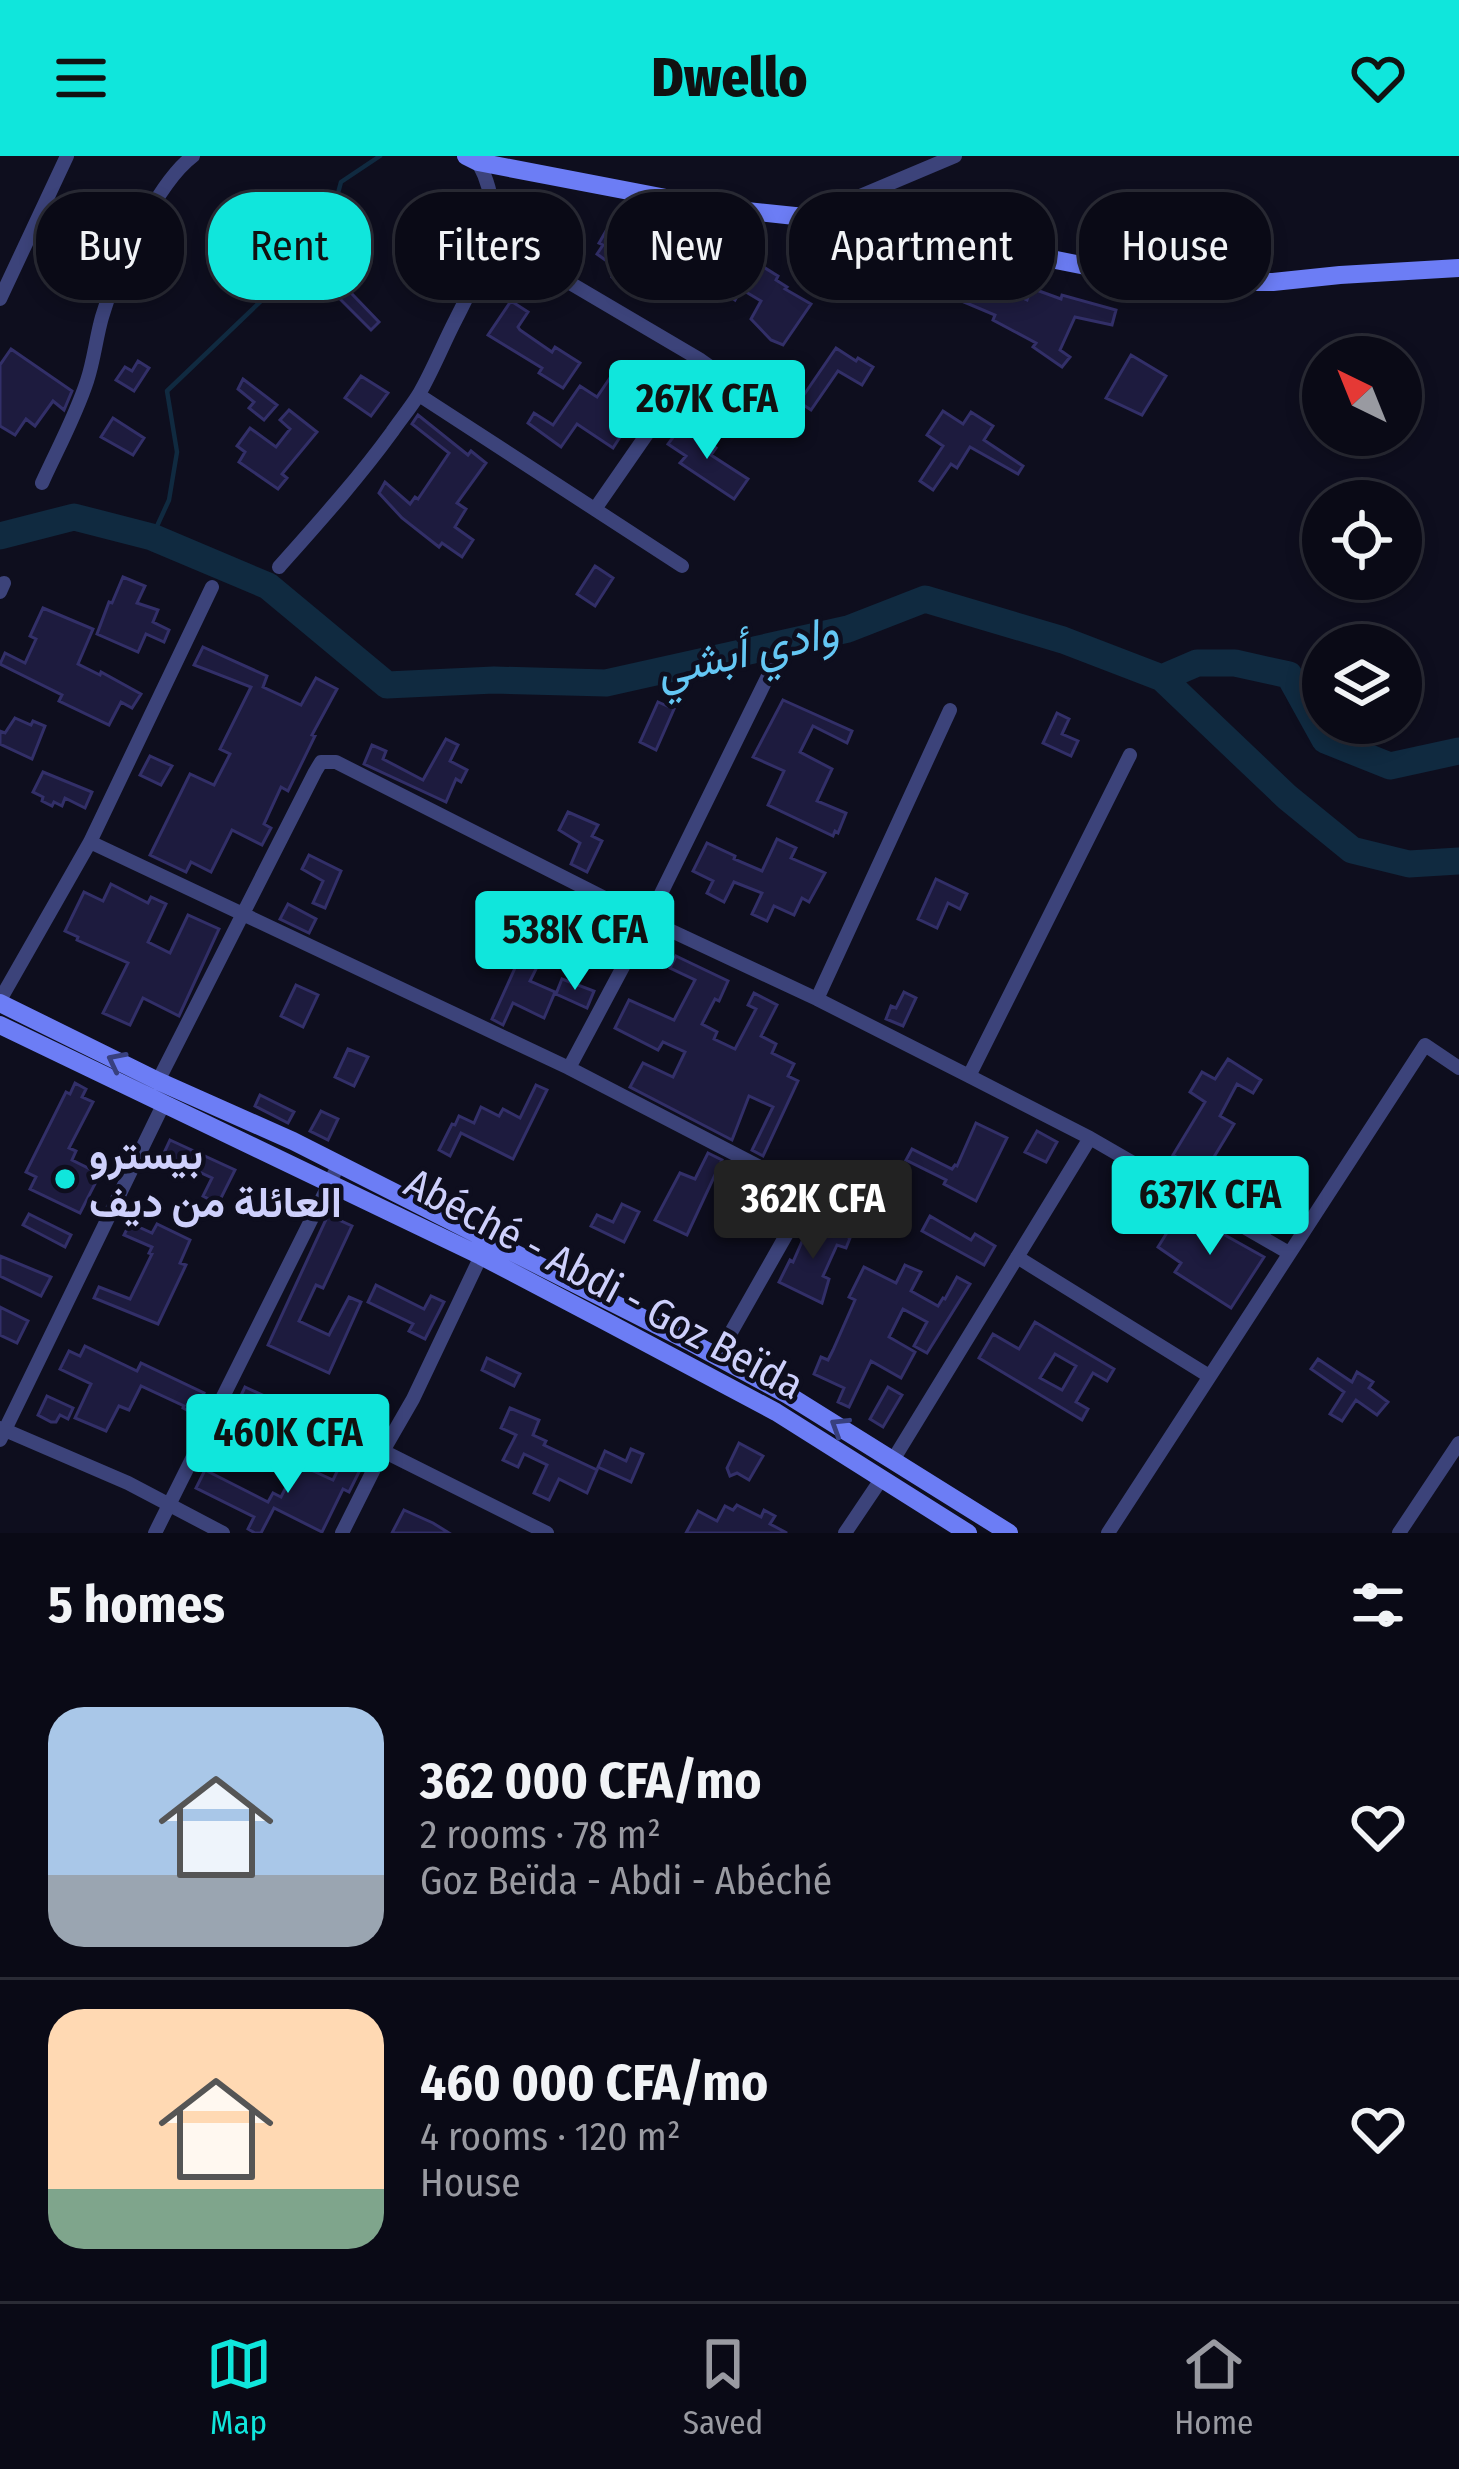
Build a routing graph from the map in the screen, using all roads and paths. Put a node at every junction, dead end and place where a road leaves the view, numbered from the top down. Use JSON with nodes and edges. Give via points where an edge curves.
{"nodes":[{"id":1,"x":47,"y":156,"type":"edge"},
{"id":2,"x":194,"y":156,"type":"edge"},
{"id":3,"x":955,"y":156,"type":"edge"},
{"id":4,"x":472,"y":159,"type":"edge"},
{"id":5,"x":64,"y":161,"type":"edge"},
{"id":6,"x":488,"y":192,"type":"edge"},
{"id":7,"x":870,"y":192,"type":"edge"},
{"id":8,"x":789,"y":215,"type":"edge"},
{"id":9,"x":1055,"y":260,"type":"edge"},
{"id":10,"x":1459,"y":268,"type":"edge"},
{"id":11,"x":583,"y":291,"type":"edge"},
{"id":12,"x":0,"y":298,"type":"edge"},
{"id":13,"x":465,"y":300,"type":"edge"},
{"id":14,"x":699,"y":359,"type":"junction"},
{"id":15,"x":419,"y":395,"type":"junction"},
{"id":16,"x":790,"y":424,"type":"dead end"},
{"id":17,"x":42,"y":483,"type":"dead end"},
{"id":18,"x":595,"y":509,"type":"junction"},
{"id":19,"x":682,"y":566,"type":"dead end"},
{"id":20,"x":279,"y":567,"type":"dead end"},
{"id":21,"x":212,"y":587,"type":"dead end"},
{"id":22,"x":771,"y":670,"type":"dead end"},
{"id":23,"x":950,"y":710,"type":"dead end"},
{"id":24,"x":1130,"y":754,"type":"dead end"},
{"id":25,"x":90,"y":842,"type":"junction"},
{"id":26,"x":245,"y":914,"type":"junction"},
{"id":27,"x":648,"y":920,"type":"junction"},
{"id":28,"x":817,"y":999,"type":"junction"},
{"id":29,"x":0,"y":1001,"type":"edge"},
{"id":30,"x":0,"y":1025,"type":"edge"},
{"id":31,"x":569,"y":1068,"type":"junction"},
{"id":32,"x":1459,"y":1068,"type":"edge"},
{"id":33,"x":969,"y":1076,"type":"junction"},
{"id":34,"x":158,"y":1082,"type":"junction"},
{"id":35,"x":163,"y":1105,"type":"junction"},
{"id":36,"x":1090,"y":1138,"type":"junction"},
{"id":37,"x":338,"y":1164,"type":"junction"},
{"id":38,"x":328,"y":1182,"type":"junction"},
{"id":39,"x":1289,"y":1252,"type":"junction"},
{"id":40,"x":481,"y":1256,"type":"junction"},
{"id":41,"x":1017,"y":1256,"type":"junction"},
{"id":42,"x":610,"y":1312,"type":"junction"},
{"id":43,"x":717,"y":1357,"type":"junction"},
{"id":44,"x":1209,"y":1376,"type":"junction"},
{"id":45,"x":2,"y":1433,"type":"edge"},
{"id":46,"x":1459,"y":1443,"type":"edge"},
{"id":47,"x":383,"y":1451,"type":"junction"},
{"id":48,"x":893,"y":1460,"type":"junction"},
{"id":49,"x":882,"y":1478,"type":"junction"},
{"id":50,"x":169,"y":1504,"type":"junction"},
{"id":51,"x":155,"y":1533,"type":"edge"},
{"id":52,"x":223,"y":1533,"type":"edge"},
{"id":53,"x":342,"y":1533,"type":"edge"},
{"id":54,"x":547,"y":1533,"type":"edge"},
{"id":55,"x":845,"y":1533,"type":"edge"},
{"id":56,"x":968,"y":1533,"type":"edge"},
{"id":57,"x":1009,"y":1533,"type":"edge"},
{"id":58,"x":1108,"y":1533,"type":"edge"},
{"id":59,"x":1399,"y":1533,"type":"edge"}],
"edges":[{"from":1,"to":5,"type":"street"},
{"from":2,"to":17,"type":"street","via":[[135,238],[103,314],[87,382]]},
{"from":3,"to":7,"type":"street"},
{"from":4,"to":6,"type":"street"},
{"from":4,"to":8,"type":"main road"},
{"from":5,"to":12,"type":"street"},
{"from":9,"to":10,"type":"main road","via":[[1194,282]]},
{"from":11,"to":14,"type":"street"},
{"from":13,"to":15,"type":"street"},
{"from":14,"to":16,"type":"street"},
{"from":14,"to":18,"type":"street"},
{"from":15,"to":18,"type":"street"},
{"from":15,"to":20,"type":"street"},
{"from":18,"to":19,"type":"street"},
{"from":21,"to":25,"type":"street"},
{"from":22,"to":27,"type":"street"},
{"from":23,"to":28,"type":"street"},
{"from":24,"to":33,"type":"street"},
{"from":25,"to":26,"type":"street"},
{"from":25,"to":29,"type":"street"},
{"from":26,"to":27,"type":"street","via":[[315,772],[329,761]]},
{"from":26,"to":31,"type":"street"},
{"from":26,"to":34,"type":"street"},
{"from":27,"to":28,"type":"street"},
{"from":27,"to":31,"type":"street"},
{"from":28,"to":33,"type":"street"},
{"from":34,"to":29,"type":"main road","one_way":true},
{"from":30,"to":35,"type":"main road","name":"Abéché - Abdi - Goz Beïda"},
{"from":31,"to":43,"type":"street","via":[[810,1193]]},
{"from":32,"to":39,"type":"street","via":[[1425,1046]]},
{"from":33,"to":36,"type":"street"},
{"from":34,"to":37,"type":"main road"},
{"from":35,"to":38,"type":"main road","name":"Abéché - Abdi - Goz Beïda"},
{"from":35,"to":45,"type":"street"},
{"from":36,"to":39,"type":"street"},
{"from":36,"to":41,"type":"street"},
{"from":37,"to":38,"type":"street"},
{"from":37,"to":42,"type":"main road"},
{"from":38,"to":40,"type":"main road","name":"Abéché - Abdi - Goz Beïda"},
{"from":38,"to":50,"type":"street"},
{"from":39,"to":44,"type":"street"},
{"from":40,"to":42,"type":"main road","name":"Abéché - Abdi - Goz Beïda"},
{"from":40,"to":47,"type":"street"},
{"from":41,"to":44,"type":"street"},
{"from":41,"to":48,"type":"street"},
{"from":42,"to":43,"type":"main road"},
{"from":42,"to":49,"type":"main road","name":"Abéché - Abdi - Goz Beïda"},
{"from":48,"to":43,"type":"main road","one_way":true},
{"from":44,"to":58,"type":"street"},
{"from":45,"to":50,"type":"street"},
{"from":46,"to":59,"type":"street"},
{"from":47,"to":53,"type":"street"},
{"from":47,"to":54,"type":"street"},
{"from":48,"to":57,"type":"main road"},
{"from":49,"to":55,"type":"street"},
{"from":49,"to":56,"type":"main road","name":"Abéché - Abdi - Goz Beïda"},
{"from":50,"to":51,"type":"street"},
{"from":50,"to":52,"type":"street"}]}
